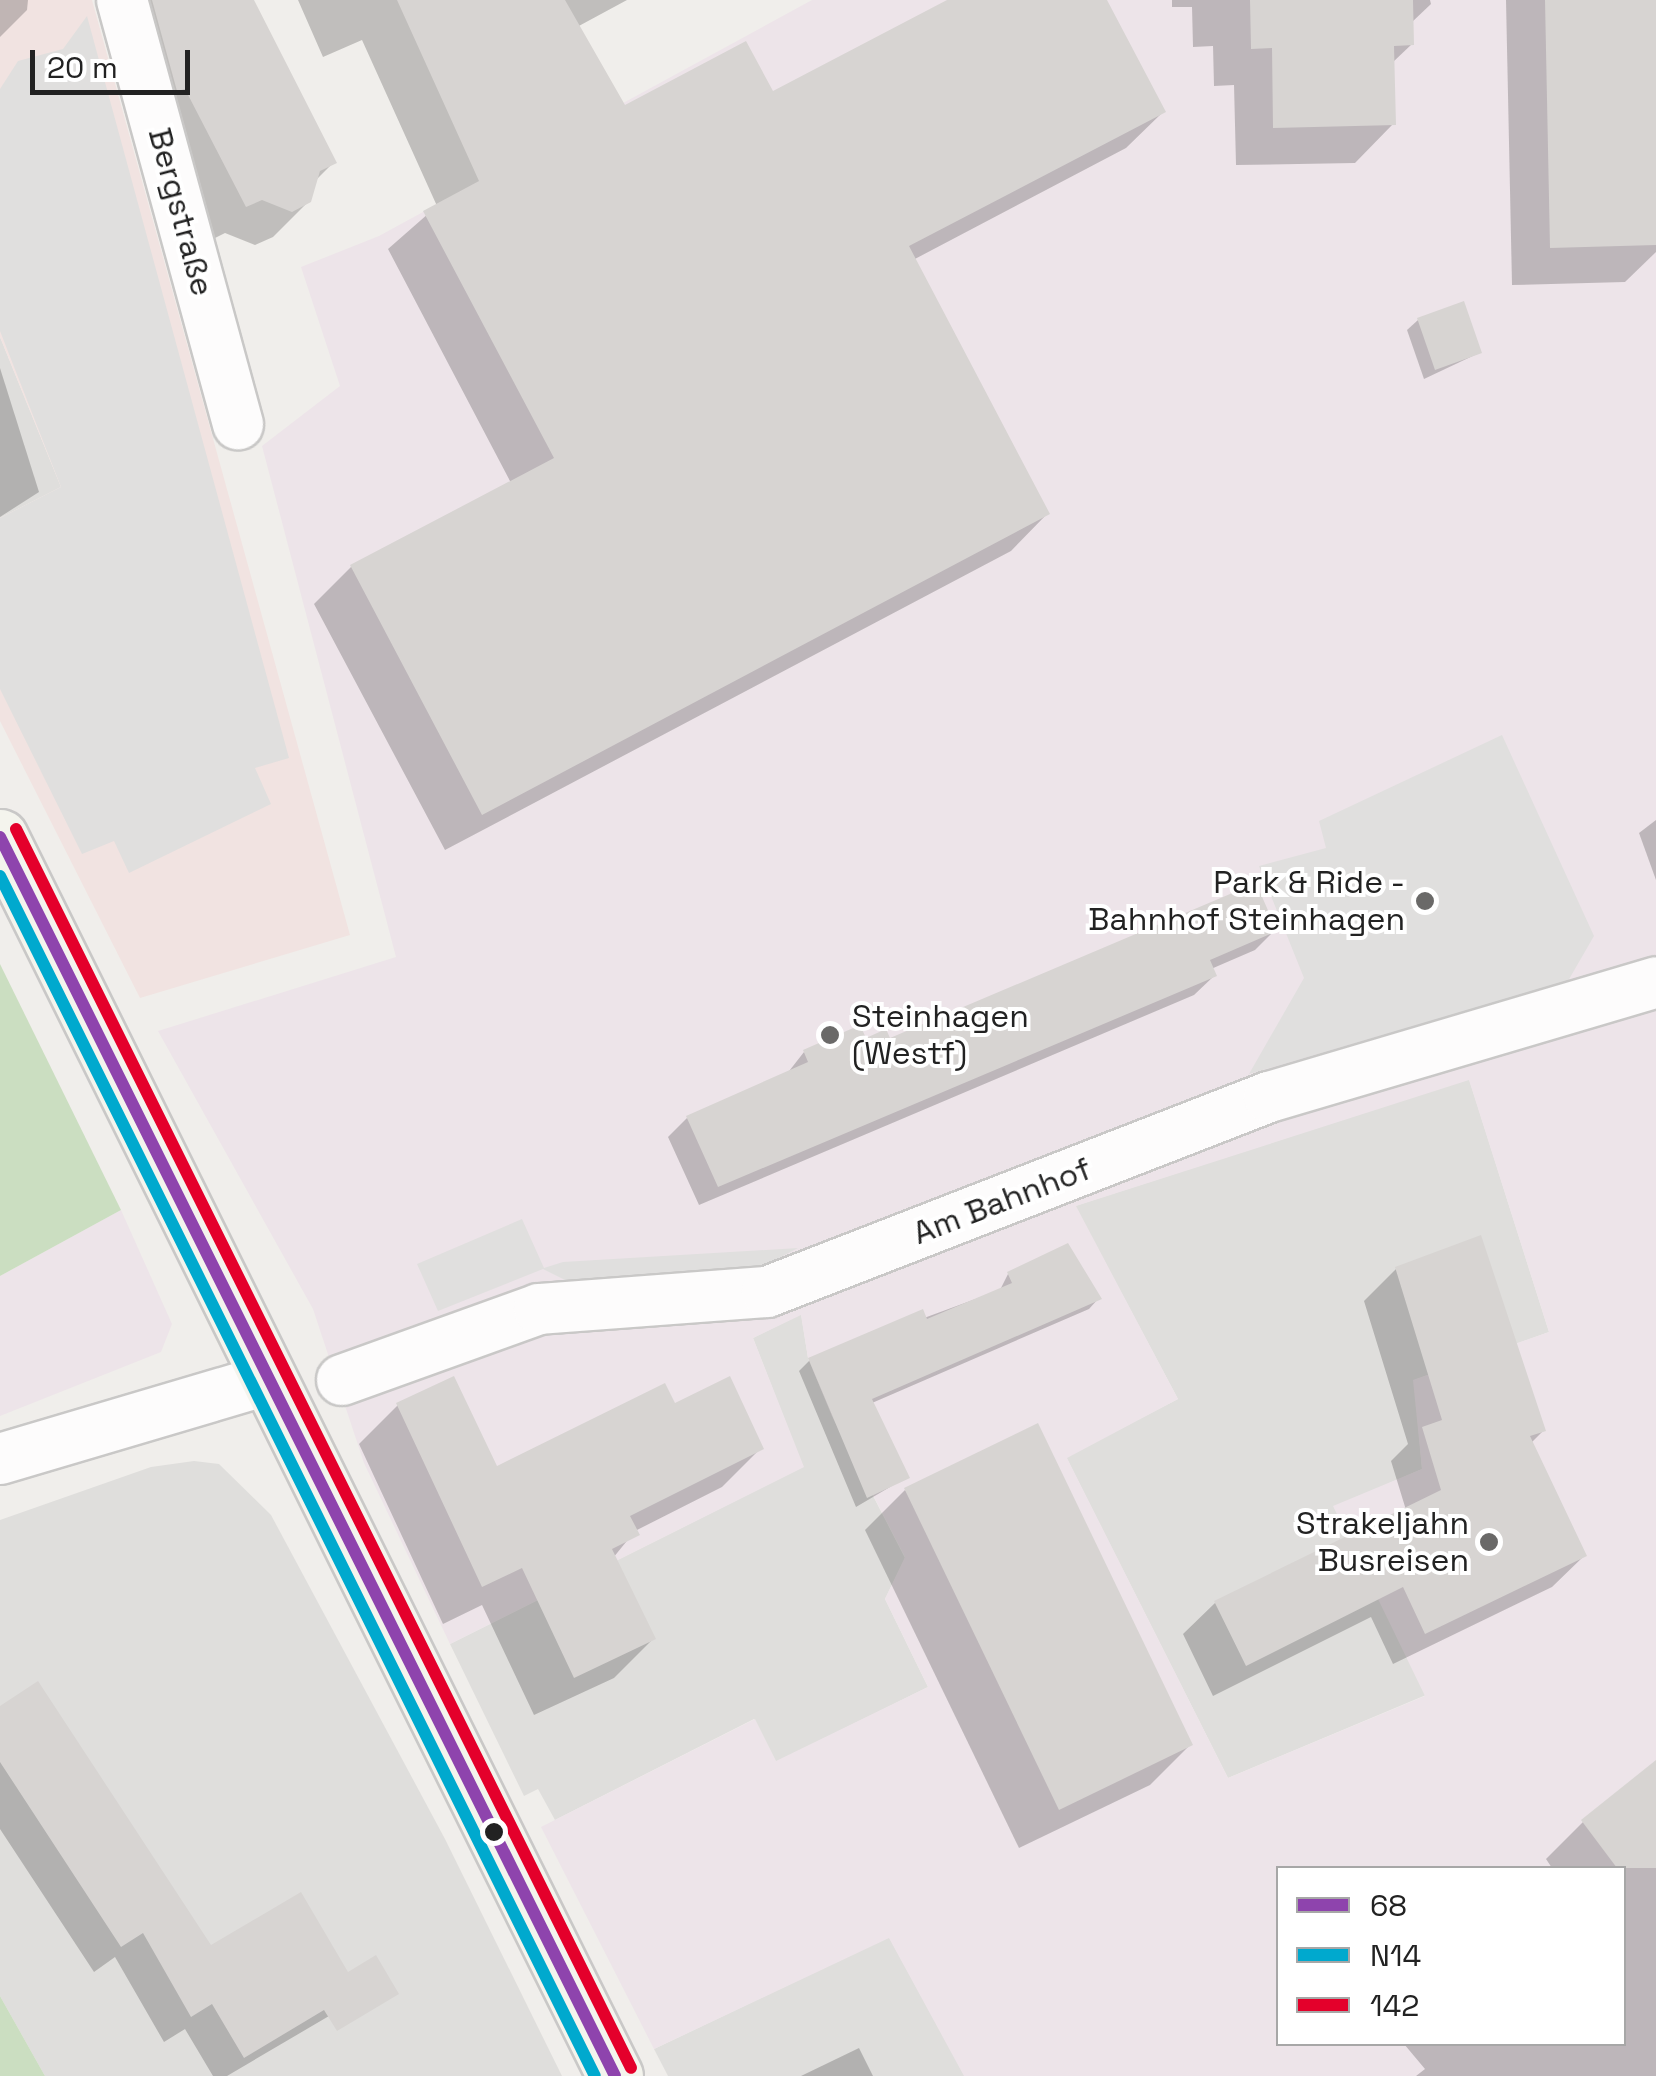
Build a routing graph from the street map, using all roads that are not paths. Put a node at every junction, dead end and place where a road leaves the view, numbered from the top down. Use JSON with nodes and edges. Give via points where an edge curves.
{"nodes":[{"id":1,"x":122,"y":0,"type":"edge"},
{"id":2,"x":238,"y":424,"type":"dead end"},
{"id":3,"x":0,"y":836,"type":"edge"},
{"id":4,"x":1656,"y":982,"type":"edge"},
{"id":5,"x":266,"y":1380,"type":"junction"},
{"id":6,"x":342,"y":1380,"type":"dead end"},
{"id":7,"x":0,"y":1459,"type":"edge"},
{"id":8,"x":616,"y":2076,"type":"edge"}],
"edges":[{"from":1,"to":2,"type":"street","name":"Bergstraße"},
{"from":3,"to":5,"type":"street"},
{"from":4,"to":6,"type":"street","name":"Am Bahnhof","via":[[1269,1098],[767,1292],[538,1309]]},
{"from":5,"to":7,"type":"street"},
{"from":5,"to":8,"type":"street"}]}
